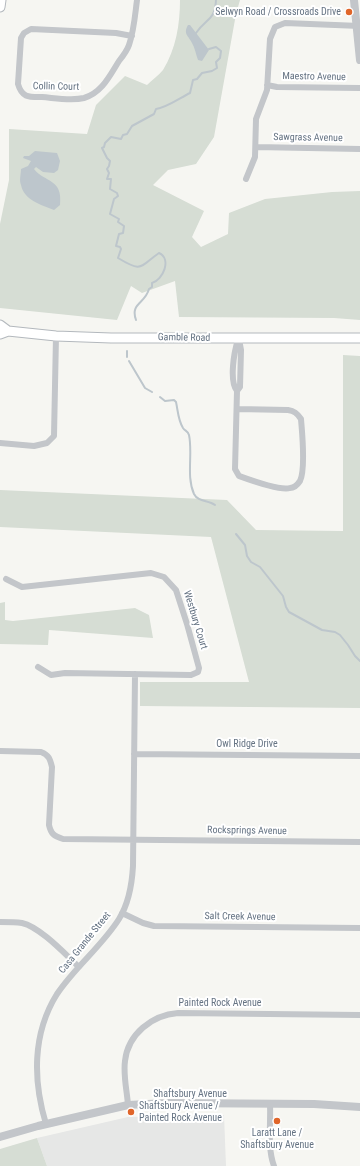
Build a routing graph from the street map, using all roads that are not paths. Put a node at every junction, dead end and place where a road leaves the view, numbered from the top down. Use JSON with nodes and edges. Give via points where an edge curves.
{"nodes":[{"id":1,"x":1,"y":0,"type":"edge"},
{"id":2,"x":137,"y":0,"type":"edge"},
{"id":3,"x":354,"y":0,"type":"edge"},
{"id":4,"x":0,"y":7,"type":"edge"},
{"id":5,"x":358,"y":26,"type":"edge"},
{"id":6,"x":132,"y":36,"type":"junction"},
{"id":7,"x":360,"y":60,"type":"edge"},
{"id":8,"x":267,"y":85,"type":"junction"},
{"id":9,"x":360,"y":88,"type":"edge"},
{"id":10,"x":256,"y":147,"type":"junction"},
{"id":11,"x":360,"y":149,"type":"edge"},
{"id":12,"x":246,"y":179,"type":"dead end"},
{"id":13,"x":0,"y":325,"type":"edge"},
{"id":14,"x":4,"y":333,"type":"edge"},
{"id":15,"x":56,"y":336,"type":"junction"},
{"id":16,"x":360,"y":338,"type":"edge"},
{"id":17,"x":239,"y":339,"type":"junction"},
{"id":18,"x":236,"y":409,"type":"junction"},
{"id":19,"x":0,"y":443,"type":"edge"},
{"id":20,"x":6,"y":579,"type":"dead end"},
{"id":21,"x":38,"y":667,"type":"dead end"},
{"id":22,"x":135,"y":674,"type":"junction"},
{"id":23,"x":0,"y":751,"type":"edge"},
{"id":24,"x":134,"y":754,"type":"junction"},
{"id":25,"x":360,"y":756,"type":"edge"},
{"id":26,"x":134,"y":840,"type":"junction"},
{"id":27,"x":360,"y":842,"type":"edge"},
{"id":28,"x":122,"y":913,"type":"junction"},
{"id":29,"x":0,"y":922,"type":"edge"},
{"id":30,"x":360,"y":928,"type":"edge"},
{"id":31,"x":79,"y":967,"type":"junction"},
{"id":32,"x":360,"y":1014,"type":"edge"},
{"id":33,"x":270,"y":1104,"type":"junction"},
{"id":34,"x":128,"y":1105,"type":"junction"},
{"id":35,"x":360,"y":1107,"type":"edge"},
{"id":36,"x":46,"y":1124,"type":"junction"},
{"id":37,"x":0,"y":1137,"type":"edge"},
{"id":38,"x":274,"y":1166,"type":"edge"}],
"edges":[{"from":1,"to":4,"type":"main road"},
{"from":2,"to":6,"type":"street","name":"Collin Court"},
{"from":3,"to":5,"type":"street"},
{"from":5,"to":7,"type":"street"},
{"from":5,"to":8,"type":"street","via":[[284,23],[275,27],[270,39]]},
{"from":6,"to":6,"type":"street","name":"Collin Court","via":[[105,84],[90,96],[74,99],[28,97],[19,89],[21,38],[31,29]]},
{"from":8,"to":9,"type":"street","name":"Maestro Avenue"},
{"from":8,"to":10,"type":"street","via":[[256,119]]},
{"from":10,"to":11,"type":"street","name":"Sawgrass Avenue"},
{"from":10,"to":12,"type":"street","via":[[255,157]]},
{"from":13,"to":14,"type":"main road","name":"Gamble Road"},
{"from":14,"to":15,"type":"main road","name":"Gamble Road"},
{"from":15,"to":17,"type":"main road","name":"Gamble Road"},
{"from":15,"to":19,"type":"street","via":[[54,436],[47,443],[34,446]]},
{"from":16,"to":17,"type":"main road","name":"Gamble Road"},
{"from":17,"to":18,"type":"street","via":[[234,365]]},
{"from":18,"to":18,"type":"street","via":[[234,469],[239,476],[281,488],[290,489],[298,484],[303,449],[301,419],[298,415],[288,410]]},
{"from":20,"to":22,"type":"street","name":"Westbury Court","via":[[22,588],[151,573],[164,577],[176,590],[198,663],[198,672],[191,675]]},
{"from":21,"to":22,"type":"street","name":"Westbury Court","via":[[51,675]]},
{"from":22,"to":24,"type":"street","name":"Casa Grande Street"},
{"from":23,"to":26,"type":"street","name":"Rocksprings Avenue","via":[[41,752],[49,758],[52,767],[49,825],[55,836],[63,839]]},
{"from":24,"to":25,"type":"street","name":"Owl Ridge Drive"},
{"from":24,"to":26,"type":"street","name":"Casa Grande Street"},
{"from":26,"to":27,"type":"street","name":"Rocksprings Avenue"},
{"from":26,"to":28,"type":"street","name":"Casa Grande Street","via":[[132,881]]},
{"from":28,"to":30,"type":"street","name":"Salt Creek Avenue","via":[[154,926]]},
{"from":28,"to":31,"type":"street","name":"Casa Grande Street"},
{"from":29,"to":31,"type":"street","via":[[30,926]]},
{"from":31,"to":36,"type":"street","name":"Casa Grande Street","via":[[49,1009],[39,1042],[37,1078]]},
{"from":32,"to":34,"type":"street","name":"Painted Rock Avenue","via":[[178,1013],[162,1016],[139,1031],[127,1051],[124,1074]]},
{"from":33,"to":34,"type":"street","name":"Shaftsbury Avenue"},
{"from":33,"to":35,"type":"street","name":"Shaftsbury Avenue"},
{"from":33,"to":38,"type":"street","via":[[270,1144]]},
{"from":34,"to":36,"type":"street","name":"Shaftsbury Avenue"},
{"from":36,"to":37,"type":"street","name":"Shaftsbury Avenue"}]}
